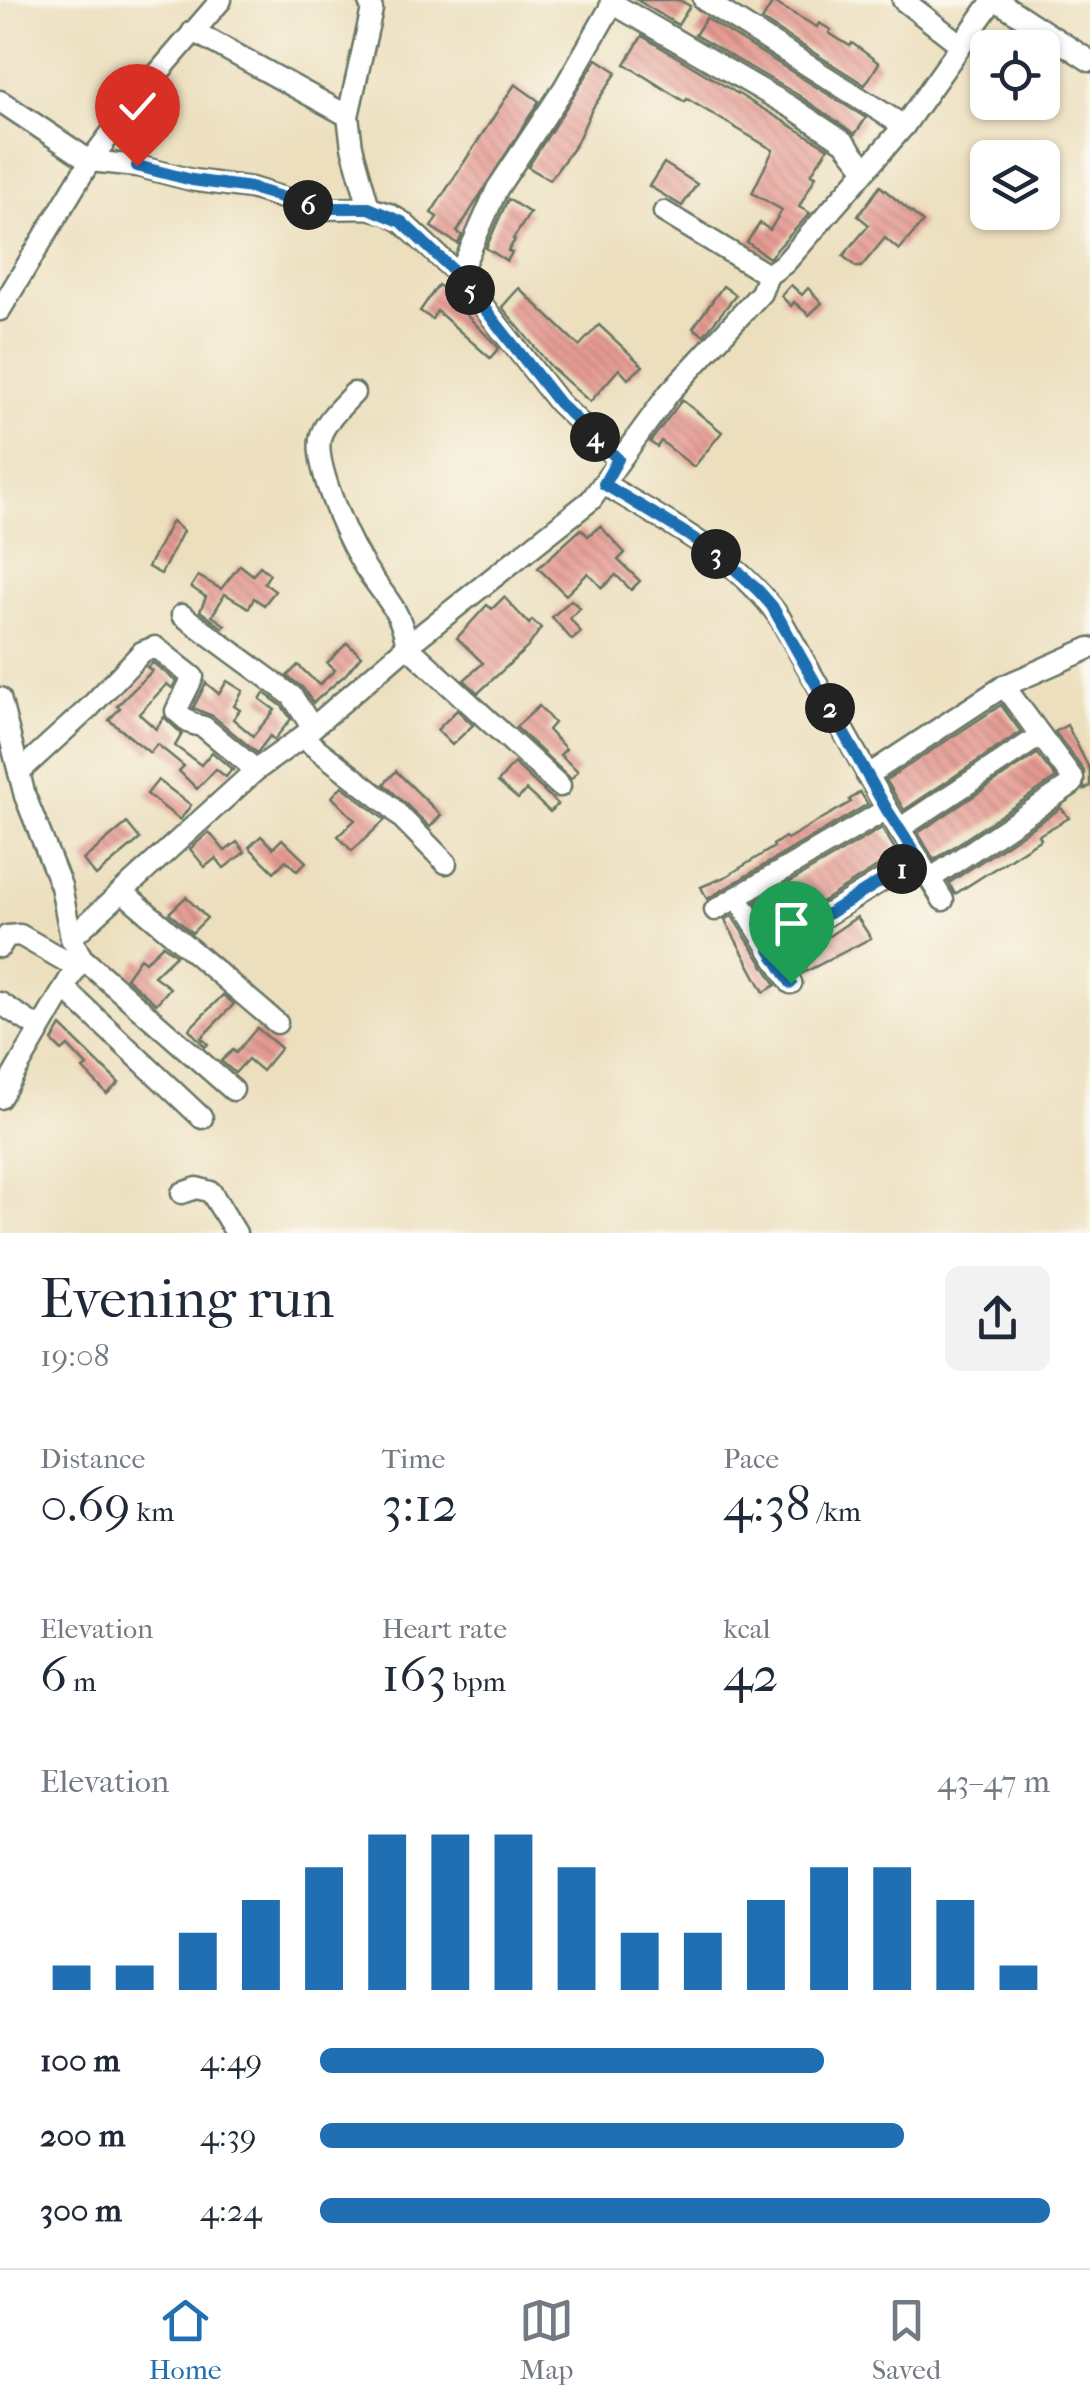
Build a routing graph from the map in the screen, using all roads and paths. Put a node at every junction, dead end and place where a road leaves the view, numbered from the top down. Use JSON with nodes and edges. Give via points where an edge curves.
{"nodes":[{"id":1,"x":220,"y":0,"type":"edge"},
{"id":2,"x":368,"y":0,"type":"edge"},
{"id":3,"x":704,"y":0,"type":"edge"},
{"id":4,"x":903,"y":0,"type":"edge"},
{"id":5,"x":994,"y":0,"type":"edge"},
{"id":6,"x":612,"y":2,"type":"edge"},
{"id":7,"x":192,"y":31,"type":"junction"},
{"id":8,"x":960,"y":45,"type":"junction"},
{"id":9,"x":1090,"y":61,"type":"edge"},
{"id":10,"x":0,"y":100,"type":"edge"},
{"id":11,"x":348,"y":116,"type":"junction"},
{"id":12,"x":904,"y":126,"type":"junction"},
{"id":13,"x":90,"y":161,"type":"junction"},
{"id":14,"x":865,"y":168,"type":"junction"},
{"id":15,"x":369,"y":208,"type":"junction"},
{"id":16,"x":664,"y":212,"type":"dead end"},
{"id":17,"x":458,"y":275,"type":"junction"},
{"id":18,"x":768,"y":275,"type":"junction"},
{"id":19,"x":0,"y":310,"type":"edge"},
{"id":20,"x":354,"y":393,"type":"dead end"},
{"id":21,"x":618,"y":459,"type":"junction"},
{"id":22,"x":604,"y":484,"type":"junction"},
{"id":23,"x":407,"y":646,"type":"junction"},
{"id":24,"x":1090,"y":648,"type":"edge"},
{"id":25,"x":163,"y":654,"type":"junction"},
{"id":26,"x":1004,"y":686,"type":"junction"},
{"id":27,"x":0,"y":698,"type":"edge"},
{"id":28,"x":308,"y":732,"type":"junction"},
{"id":29,"x":1040,"y":736,"type":"junction"},
{"id":30,"x":256,"y":770,"type":"junction"},
{"id":31,"x":19,"y":772,"type":"junction"},
{"id":32,"x":868,"y":776,"type":"junction"},
{"id":33,"x":560,"y":786,"type":"dead end"},
{"id":34,"x":887,"y":810,"type":"junction"},
{"id":35,"x":900,"y":829,"type":"junction"},
{"id":36,"x":918,"y":858,"type":"junction"},
{"id":37,"x":446,"y":863,"type":"dead end"},
{"id":38,"x":930,"y":879,"type":"junction"},
{"id":39,"x":124,"y":893,"type":"junction"},
{"id":40,"x":737,"y":897,"type":"junction"},
{"id":41,"x":943,"y":900,"type":"dead end"},
{"id":42,"x":715,"y":910,"type":"dead end"},
{"id":43,"x":71,"y":938,"type":"junction"},
{"id":44,"x":0,"y":947,"type":"edge"},
{"id":45,"x":770,"y":950,"type":"junction"},
{"id":46,"x":79,"y":962,"type":"junction"},
{"id":47,"x":791,"y":983,"type":"dead end"},
{"id":48,"x":64,"y":988,"type":"junction"},
{"id":49,"x":0,"y":1003,"type":"edge"},
{"id":50,"x":278,"y":1023,"type":"dead end"},
{"id":51,"x":40,"y":1028,"type":"junction"},
{"id":52,"x":233,"y":1090,"type":"dead end"},
{"id":53,"x":1,"y":1091,"type":"edge"},
{"id":54,"x":202,"y":1118,"type":"dead end"},
{"id":55,"x":182,"y":1193,"type":"dead end"},
{"id":56,"x":236,"y":1233,"type":"edge"}],
"edges":[{"from":1,"to":7,"type":"street"},
{"from":2,"to":11,"type":"street","via":[[372,9]]},
{"from":3,"to":12,"type":"street"},
{"from":4,"to":8,"type":"street"},
{"from":5,"to":8,"type":"street"},
{"from":5,"to":9,"type":"street"},
{"from":6,"to":14,"type":"street","via":[[791,107],[844,142]]},
{"from":6,"to":17,"type":"street","via":[[498,189]]},
{"from":7,"to":11,"type":"street"},
{"from":7,"to":13,"type":"street"},
{"from":8,"to":12,"type":"street"},
{"from":10,"to":13,"type":"street"},
{"from":11,"to":15,"type":"street"},
{"from":12,"to":14,"type":"street"},
{"from":13,"to":15,"type":"street","via":[[251,188],[331,211]]},
{"from":13,"to":19,"type":"street"},
{"from":14,"to":18,"type":"street"},
{"from":15,"to":17,"type":"street","via":[[402,222]]},
{"from":16,"to":18,"type":"street"},
{"from":17,"to":21,"type":"street","via":[[559,403]]},
{"from":18,"to":21,"type":"street","via":[[761,292]]},
{"from":20,"to":23,"type":"street","via":[[324,428],[318,448],[341,520],[360,561],[403,619]]},
{"from":21,"to":22,"type":"street"},
{"from":22,"to":23,"type":"street","via":[[571,518]]},
{"from":22,"to":32,"type":"street","via":[[706,546],[765,598]]},
{"from":23,"to":28,"type":"street"},
{"from":23,"to":33,"type":"street"},
{"from":24,"to":26,"type":"street"},
{"from":25,"to":28,"type":"street","via":[[186,609],[292,696]]},
{"from":25,"to":30,"type":"street","via":[[194,676],[176,710]]},
{"from":25,"to":31,"type":"street","via":[[155,647],[142,652]]},
{"from":26,"to":29,"type":"street"},
{"from":26,"to":32,"type":"street"},
{"from":27,"to":31,"type":"street"},
{"from":28,"to":30,"type":"street"},
{"from":28,"to":37,"type":"street"},
{"from":29,"to":35,"type":"street"},
{"from":29,"to":38,"type":"street","via":[[1072,784]]},
{"from":30,"to":39,"type":"street"},
{"from":31,"to":43,"type":"street","via":[[60,886]]},
{"from":32,"to":34,"type":"street"},
{"from":34,"to":35,"type":"street"},
{"from":34,"to":40,"type":"street"},
{"from":35,"to":36,"type":"street"},
{"from":36,"to":38,"type":"street"},
{"from":36,"to":45,"type":"street"},
{"from":38,"to":41,"type":"street"},
{"from":39,"to":43,"type":"street"},
{"from":39,"to":50,"type":"street"},
{"from":40,"to":42,"type":"street"},
{"from":40,"to":45,"type":"street"},
{"from":43,"to":46,"type":"street"},
{"from":44,"to":46,"type":"street","via":[[6,936],[20,935]]},
{"from":45,"to":47,"type":"street"},
{"from":46,"to":48,"type":"street"},
{"from":46,"to":52,"type":"street"},
{"from":48,"to":51,"type":"street"},
{"from":48,"to":54,"type":"street"},
{"from":49,"to":51,"type":"street"},
{"from":51,"to":53,"type":"street"},
{"from":55,"to":56,"type":"street","via":[[211,1192]]}]}
